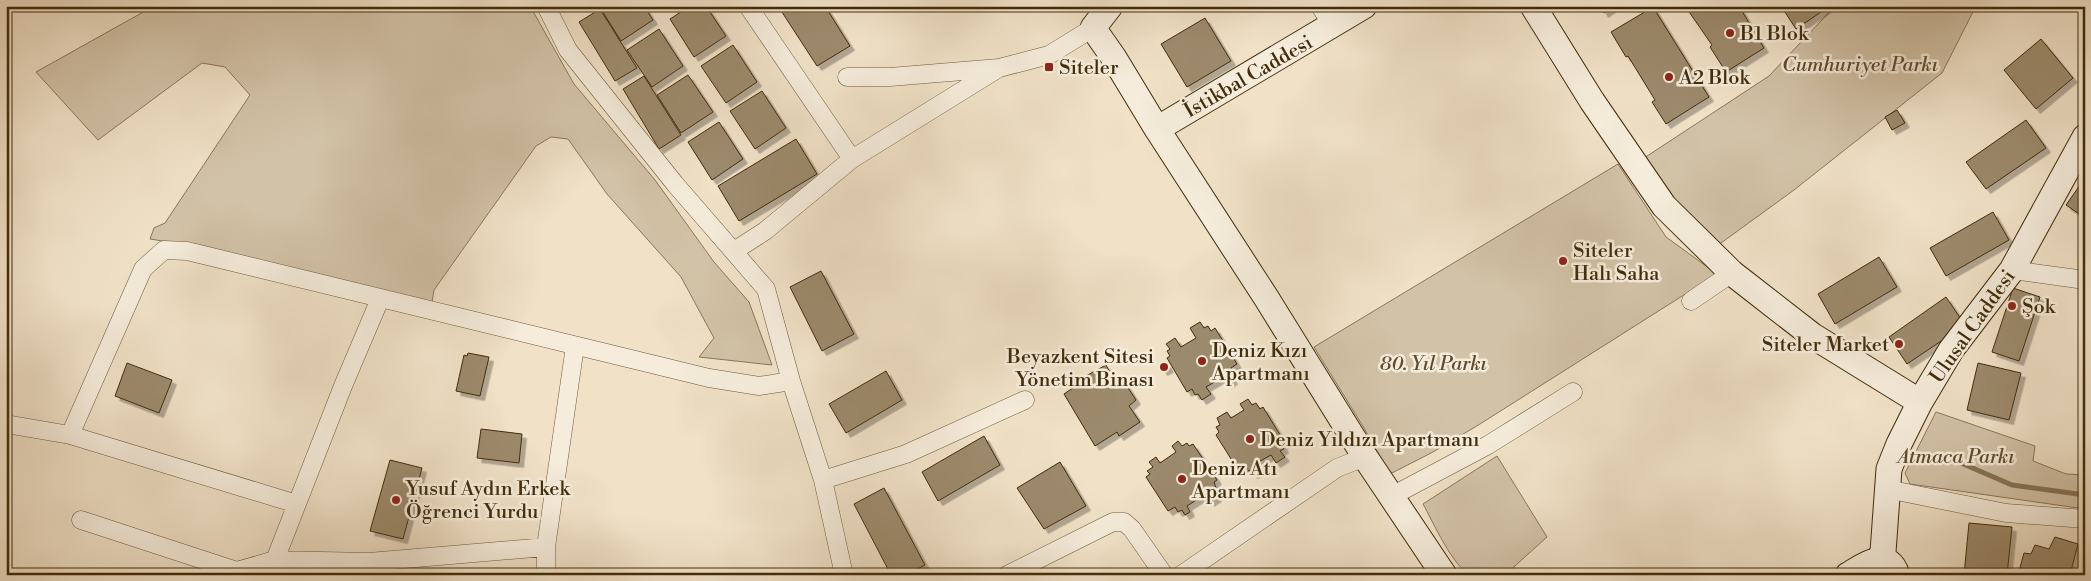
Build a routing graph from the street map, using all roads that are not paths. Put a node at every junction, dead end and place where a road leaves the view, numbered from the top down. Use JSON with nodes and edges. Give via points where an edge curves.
{"nodes":[{"id":1,"x":546,"y":6,"type":"edge"},
{"id":2,"x":748,"y":6,"type":"edge"},
{"id":3,"x":1110,"y":6,"type":"edge"},
{"id":4,"x":1364,"y":6,"type":"edge"},
{"id":5,"x":1533,"y":6,"type":"edge"},
{"id":6,"x":1326,"y":16,"type":"edge"},
{"id":7,"x":1093,"y":28,"type":"junction"},
{"id":8,"x":999,"y":68,"type":"junction"},
{"id":9,"x":847,"y":77,"type":"dead end"},
{"id":10,"x":1157,"y":129,"type":"junction"},
{"id":11,"x":2085,"y":137,"type":"edge"},
{"id":12,"x":852,"y":159,"type":"junction"},
{"id":13,"x":734,"y":251,"type":"junction"},
{"id":14,"x":2012,"y":270,"type":"junction"},
{"id":15,"x":1732,"y":274,"type":"junction"},
{"id":16,"x":2085,"y":280,"type":"edge"},
{"id":17,"x":380,"y":299,"type":"junction"},
{"id":18,"x":1691,"y":301,"type":"dead end"},
{"id":19,"x":575,"y":346,"type":"junction"},
{"id":20,"x":791,"y":381,"type":"junction"},
{"id":21,"x":1573,"y":392,"type":"dead end"},
{"id":22,"x":1025,"y":400,"type":"dead end"},
{"id":23,"x":1920,"y":402,"type":"junction"},
{"id":24,"x":6,"y":424,"type":"edge"},
{"id":25,"x":70,"y":436,"type":"junction"},
{"id":26,"x":1366,"y":457,"type":"junction"},
{"id":27,"x":823,"y":480,"type":"junction"},
{"id":28,"x":1887,"y":489,"type":"junction"},
{"id":29,"x":1392,"y":496,"type":"junction"},
{"id":30,"x":297,"y":504,"type":"junction"},
{"id":31,"x":2085,"y":519,"type":"edge"},
{"id":32,"x":82,"y":520,"type":"dead end"},
{"id":33,"x":546,"y":547,"type":"junction"},
{"id":34,"x":274,"y":560,"type":"junction"},
{"id":35,"x":1889,"y":566,"type":"edge"},
{"id":36,"x":237,"y":573,"type":"edge"},
{"id":37,"x":546,"y":575,"type":"edge"},
{"id":38,"x":844,"y":575,"type":"edge"},
{"id":39,"x":1007,"y":575,"type":"edge"},
{"id":40,"x":1164,"y":575,"type":"edge"},
{"id":41,"x":1180,"y":575,"type":"edge"},
{"id":42,"x":1444,"y":575,"type":"edge"},
{"id":43,"x":1848,"y":575,"type":"edge"}],
"edges":[{"from":1,"to":13,"type":"street","via":[[568,50],[675,184]]},
{"from":2,"to":12,"type":"street"},
{"from":3,"to":7,"type":"street"},
{"from":4,"to":6,"type":"street","name":"İstikbal Caddesi"},
{"from":5,"to":15,"type":"street","via":[[1592,101],[1664,206]]},
{"from":6,"to":10,"type":"street","name":"İstikbal Caddesi"},
{"from":7,"to":8,"type":"street","via":[[1049,56]]},
{"from":7,"to":10,"type":"street"},
{"from":8,"to":9,"type":"street"},
{"from":8,"to":12,"type":"street"},
{"from":10,"to":26,"type":"street"},
{"from":11,"to":14,"type":"street","name":"Ulusal Caddesi"},
{"from":12,"to":13,"type":"street"},
{"from":13,"to":20,"type":"street","via":[[766,289]]},
{"from":14,"to":16,"type":"street"},
{"from":14,"to":23,"type":"street","name":"Ulusal Caddesi","via":[[1951,350]]},
{"from":15,"to":18,"type":"street"},
{"from":15,"to":23,"type":"street","via":[[1813,336]]},
{"from":17,"to":19,"type":"street"},
{"from":17,"to":25,"type":"street","via":[[187,251],[164,250],[143,269]]},
{"from":17,"to":30,"type":"street"},
{"from":19,"to":20,"type":"street","via":[[709,378],[759,386]]},
{"from":19,"to":33,"type":"street"},
{"from":20,"to":27,"type":"street"},
{"from":21,"to":29,"type":"street","via":[[1488,445]]},
{"from":22,"to":27,"type":"street","via":[[906,454]]},
{"from":23,"to":28,"type":"street","name":"Ulusal Caddesi","via":[[1889,469]]},
{"from":24,"to":25,"type":"street"},
{"from":25,"to":30,"type":"street"},
{"from":26,"to":29,"type":"street"},
{"from":26,"to":41,"type":"street","via":[[1337,468]]},
{"from":27,"to":38,"type":"street"},
{"from":28,"to":31,"type":"street","via":[[2006,513]]},
{"from":28,"to":35,"type":"street","name":"Ulusal Caddesi"},
{"from":29,"to":42,"type":"street"},
{"from":30,"to":34,"type":"street"},
{"from":32,"to":36,"type":"street"},
{"from":33,"to":34,"type":"street","via":[[369,562]]},
{"from":33,"to":37,"type":"street"},
{"from":34,"to":36,"type":"street"},
{"from":35,"to":43,"type":"street"},
{"from":39,"to":40,"type":"street","via":[[1113,522],[1124,522],[1132,528]]}]}
